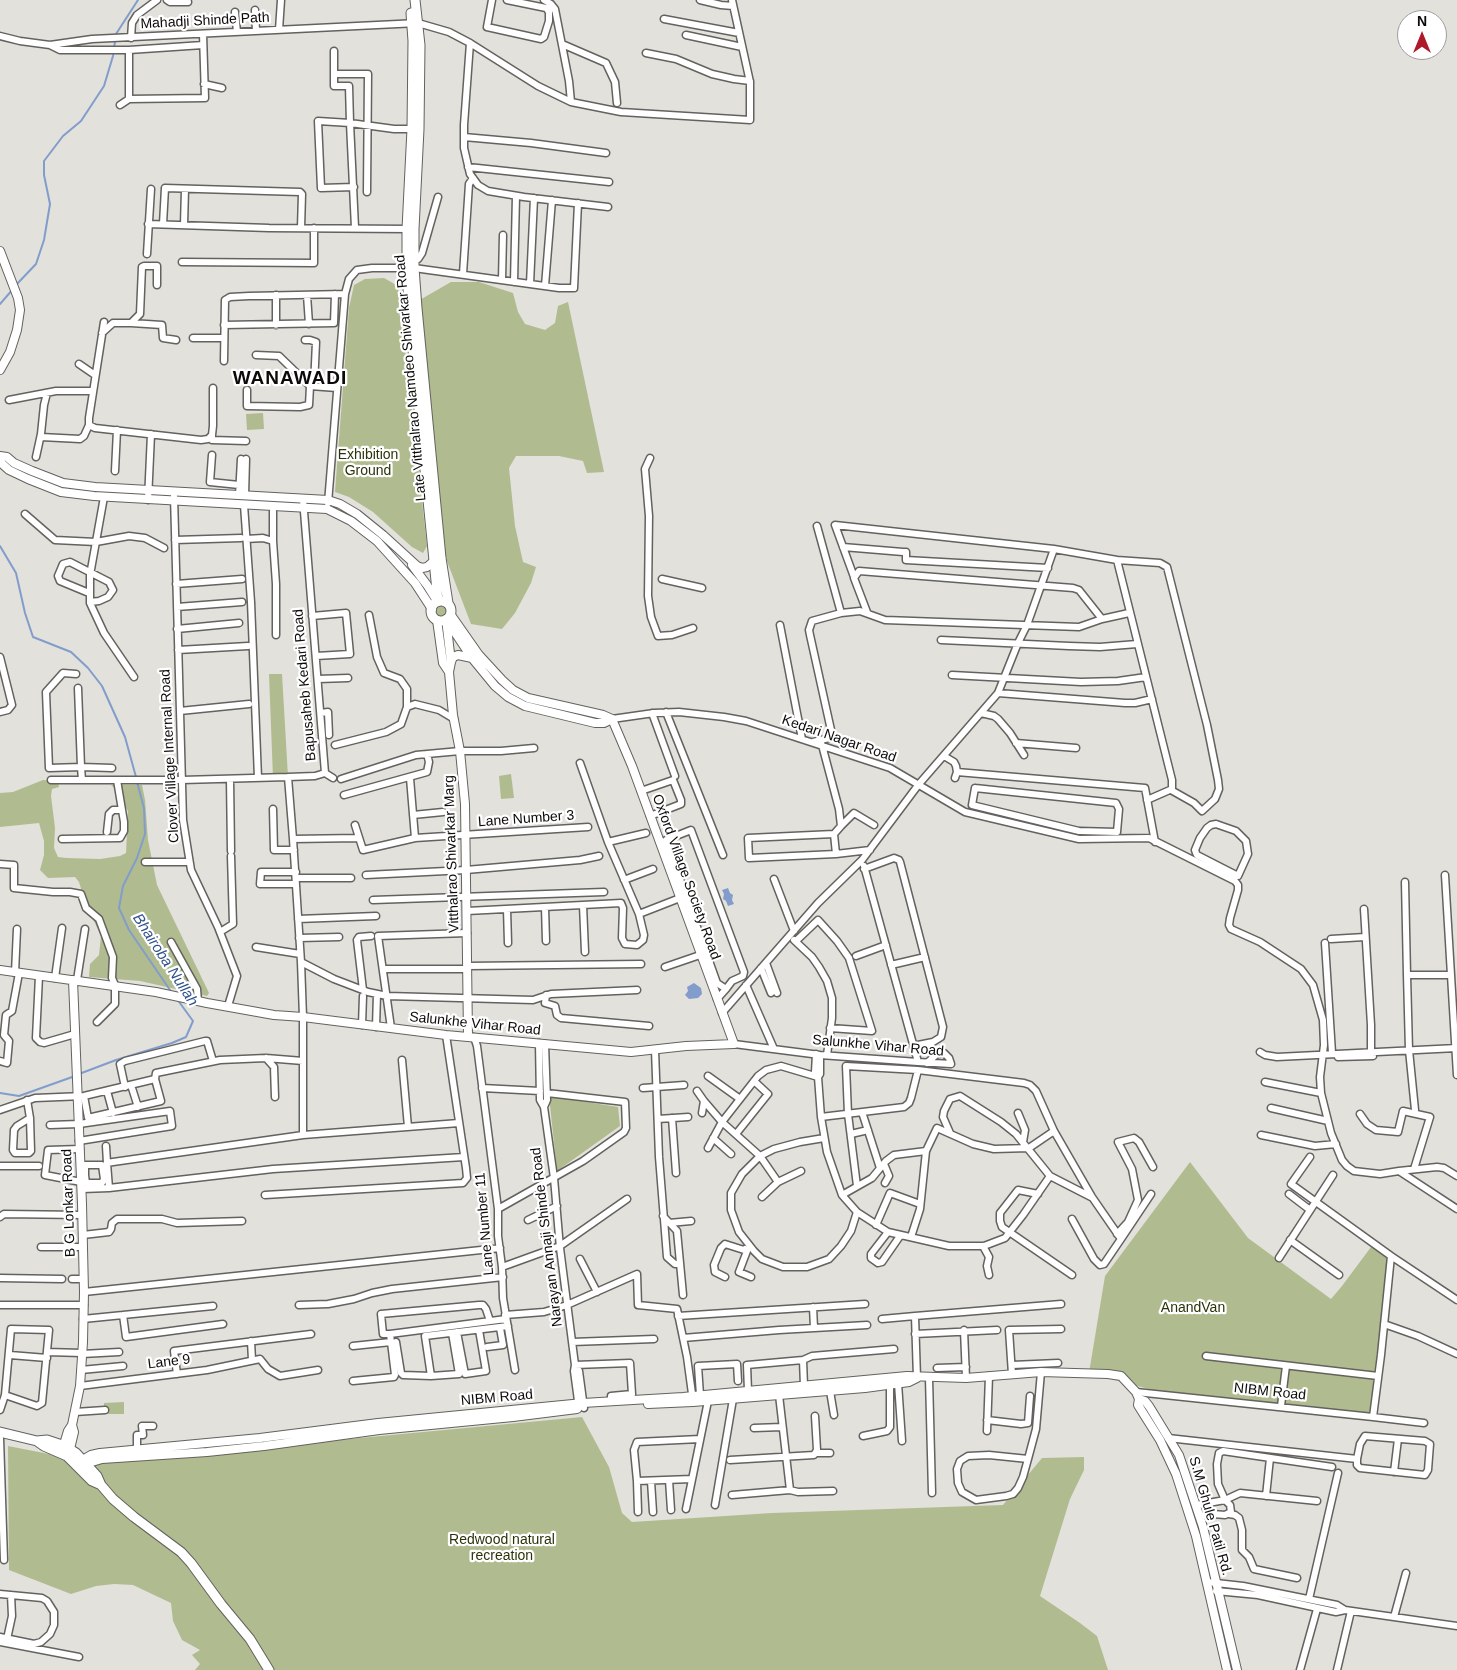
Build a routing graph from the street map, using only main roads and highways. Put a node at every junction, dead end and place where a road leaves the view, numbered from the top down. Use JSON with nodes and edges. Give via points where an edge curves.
{"nodes":[{"id":1,"x":410,"y":0,"type":"edge"},
{"id":2,"x":415,"y":0,"type":"edge"},
{"id":3,"x":415,"y":23,"type":"junction"},
{"id":4,"x":412,"y":265,"type":"junction"},
{"id":5,"x":438,"y":601,"type":"junction"},
{"id":6,"x":448,"y":603,"type":"junction"},
{"id":7,"x":0,"y":1432,"type":"edge"},
{"id":8,"x":269,"y":1670,"type":"edge"}],
"edges":[{"from":1,"to":3,"type":"main road","name":"Late Vitthalrao Namdeo Shivarkar Road"},
{"from":2,"to":3,"type":"main road","name":"Late Vitthalrao Namdeo Shivarkar Road"},
{"from":3,"to":4,"type":"main road","name":"Late Vitthalrao Namdeo Shivarkar Road","via":[[420,43]]},
{"from":4,"to":5,"type":"main road","name":"Late Vitthalrao Namdeo Shivarkar Road","via":[[409,309]]},
{"from":4,"to":6,"type":"main road","name":"Late Vitthalrao Namdeo Shivarkar Road"},
{"from":5,"to":6,"type":"main road"},
{"from":5,"to":6,"type":"main road","via":[[432,615],[445,618],[451,608]]},
{"from":7,"to":8,"type":"main road","via":[[66,1451],[112,1499],[191,1563],[250,1639]]}]}
